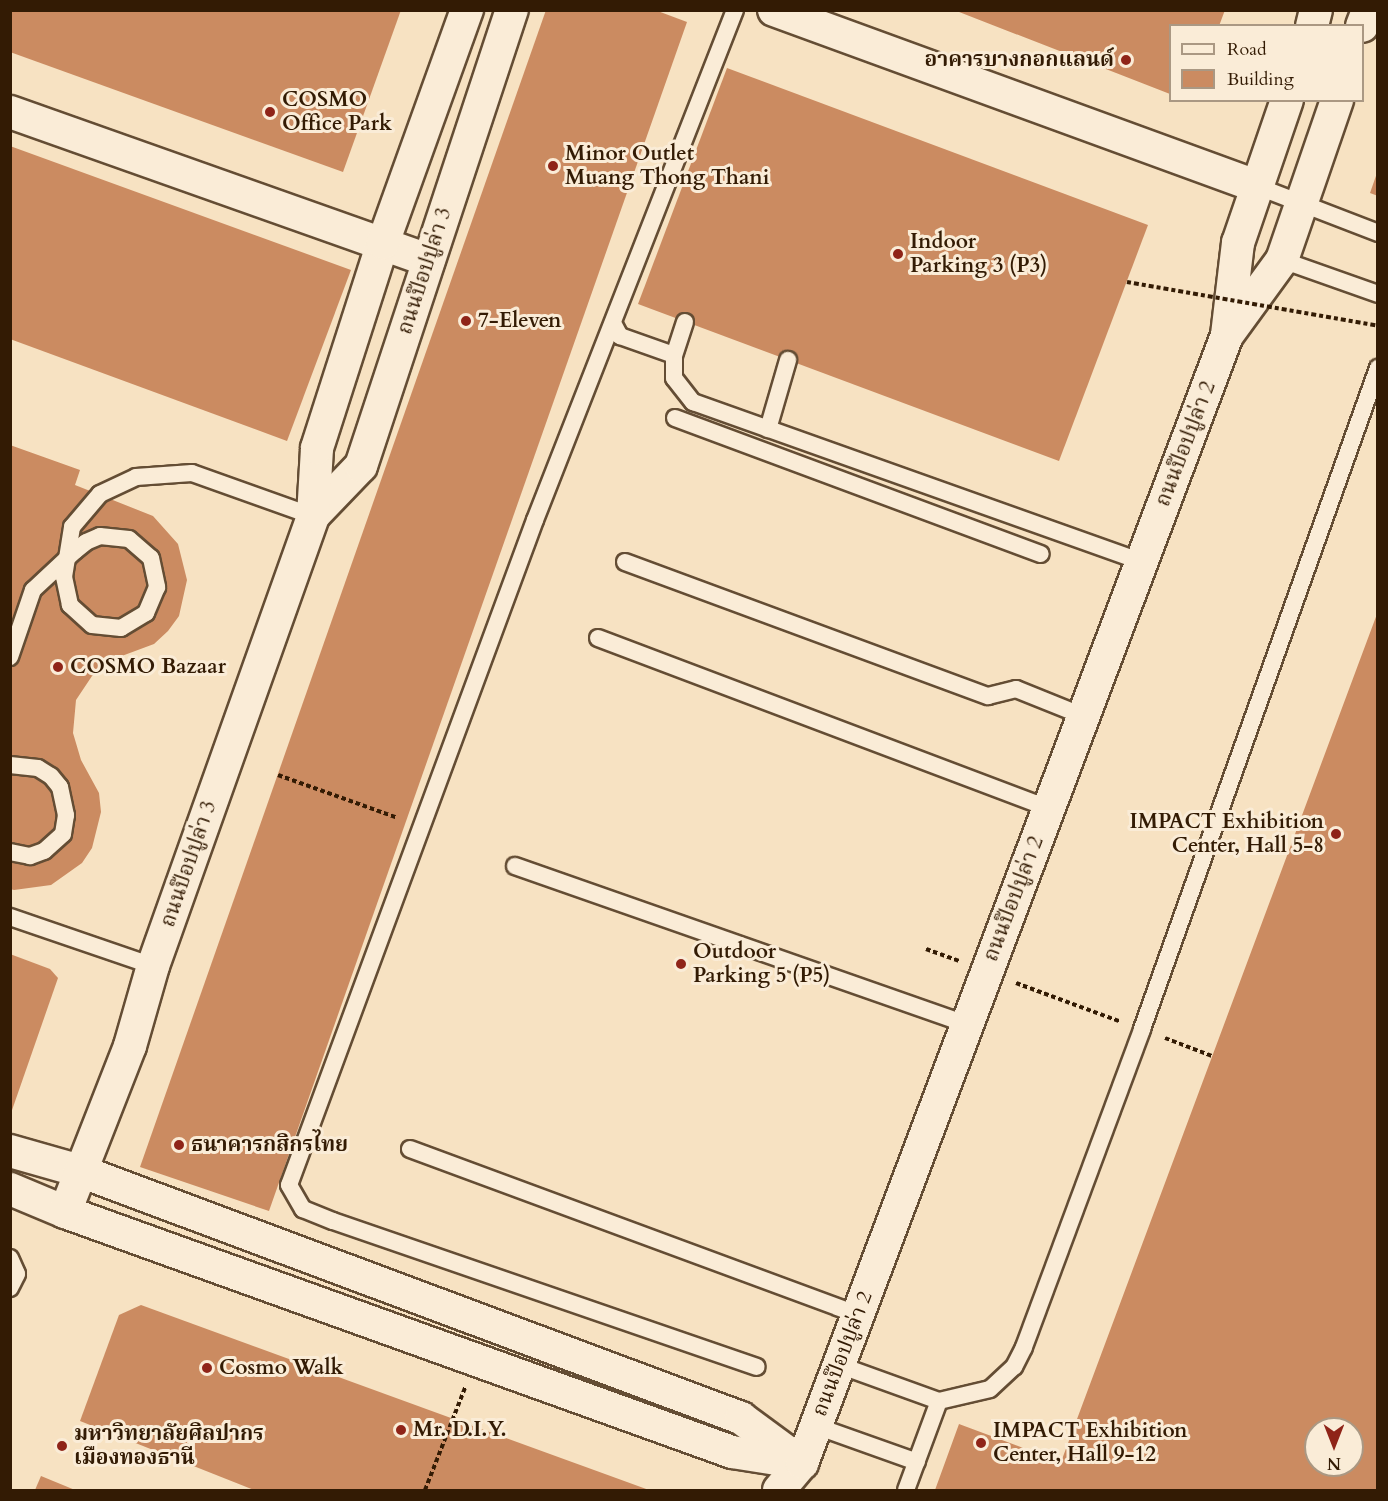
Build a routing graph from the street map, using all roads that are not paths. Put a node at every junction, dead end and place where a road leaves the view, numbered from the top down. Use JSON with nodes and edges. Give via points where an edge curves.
{"nodes":[{"id":1,"x":467,"y":10,"type":"edge"},
{"id":2,"x":512,"y":10,"type":"edge"},
{"id":3,"x":735,"y":10,"type":"edge"},
{"id":4,"x":774,"y":10,"type":"edge"},
{"id":5,"x":1286,"y":102,"type":"edge"},
{"id":6,"x":1336,"y":102,"type":"edge"},
{"id":7,"x":10,"y":112,"type":"edge"},
{"id":8,"x":1259,"y":187,"type":"junction"},
{"id":9,"x":1303,"y":204,"type":"junction"},
{"id":10,"x":1377,"y":233,"type":"edge"},
{"id":11,"x":383,"y":243,"type":"junction"},
{"id":12,"x":429,"y":260,"type":"junction"},
{"id":13,"x":1282,"y":260,"type":"junction"},
{"id":14,"x":1377,"y":294,"type":"edge"},
{"id":15,"x":685,"y":322,"type":"dead end"},
{"id":16,"x":614,"y":323,"type":"junction"},
{"id":17,"x":1227,"y":335,"type":"junction"},
{"id":18,"x":674,"y":355,"type":"junction"},
{"id":19,"x":788,"y":360,"type":"dead end"},
{"id":20,"x":1377,"y":368,"type":"edge"},
{"id":21,"x":675,"y":418,"type":"dead end"},
{"id":22,"x":768,"y":429,"type":"junction"},
{"id":23,"x":313,"y":516,"type":"junction"},
{"id":24,"x":1040,"y":554,"type":"dead end"},
{"id":25,"x":625,"y":562,"type":"dead end"},
{"id":26,"x":1142,"y":562,"type":"junction"},
{"id":27,"x":598,"y":638,"type":"dead end"},
{"id":28,"x":10,"y":657,"type":"edge"},
{"id":29,"x":1083,"y":716,"type":"junction"},
{"id":30,"x":10,"y":765,"type":"edge"},
{"id":31,"x":1049,"y":808,"type":"junction"},
{"id":32,"x":10,"y":852,"type":"edge"},
{"id":33,"x":515,"y":866,"type":"dead end"},
{"id":34,"x":10,"y":917,"type":"edge"},
{"id":35,"x":153,"y":966,"type":"junction"},
{"id":36,"x":967,"y":1024,"type":"junction"},
{"id":37,"x":410,"y":1149,"type":"dead end"},
{"id":38,"x":10,"y":1151,"type":"edge"},
{"id":39,"x":80,"y":1171,"type":"junction"},
{"id":40,"x":10,"y":1189,"type":"edge"},
{"id":41,"x":65,"y":1212,"type":"junction"},
{"id":42,"x":10,"y":1257,"type":"edge"},
{"id":43,"x":10,"y":1288,"type":"edge"},
{"id":44,"x":858,"y":1315,"type":"junction"},
{"id":45,"x":839,"y":1365,"type":"junction"},
{"id":46,"x":757,"y":1367,"type":"dead end"},
{"id":47,"x":939,"y":1401,"type":"junction"},
{"id":48,"x":816,"y":1426,"type":"junction"},
{"id":49,"x":917,"y":1462,"type":"junction"},
{"id":50,"x":802,"y":1477,"type":"edge"},
{"id":51,"x":779,"y":1491,"type":"edge"},
{"id":52,"x":906,"y":1491,"type":"edge"}],
"edges":[{"from":1,"to":11,"type":"street","name":"ถนนป๊อปปูล่า 3"},
{"from":2,"to":12,"type":"street","name":"ถนนป๊อปปูล่า 3"},
{"from":3,"to":16,"type":"lane"},
{"from":4,"to":8,"type":"street"},
{"from":5,"to":8,"type":"street","name":"ถนนป๊อปปูล่า 2"},
{"from":6,"to":9,"type":"street","name":"ถนนป๊อปปูล่า 2"},
{"from":7,"to":11,"type":"street"},
{"from":8,"to":9,"type":"lane"},
{"from":8,"to":17,"type":"street","name":"ถนนป๊อปปูล่า 2","via":[[1238,243]]},
{"from":9,"to":10,"type":"lane"},
{"from":9,"to":13,"type":"street","name":"ถนนป๊อปปูล่า 2"},
{"from":11,"to":12,"type":"street"},
{"from":11,"to":23,"type":"street","name":"ถนนป๊อปปูล่า 3","via":[[317,448]]},
{"from":12,"to":23,"type":"street","name":"ถนนป๊อปปูล่า 3","via":[[361,466]]},
{"from":13,"to":14,"type":"lane"},
{"from":13,"to":17,"type":"street","name":"ถนนป๊อปปูล่า 2"},
{"from":15,"to":18,"type":"lane"},
{"from":16,"to":18,"type":"lane","via":[[620,336]]},
{"from":16,"to":46,"type":"lane","via":[[505,601],[289,1185],[303,1209],[333,1221]]},
{"from":17,"to":26,"type":"street","name":"ถนนป๊อปปูล่า 2"},
{"from":18,"to":22,"type":"lane","via":[[674,378],[693,402]]},
{"from":19,"to":22,"type":"lane"},
{"from":20,"to":47,"type":"lane","via":[[1142,1029],[1014,1367],[990,1389]]},
{"from":21,"to":24,"type":"lane"},
{"from":22,"to":26,"type":"lane"},
{"from":23,"to":28,"type":"lane","via":[[192,473],[136,477],[100,494],[72,526],[69,547],[67,557],[65,567],[64,577],[70,606],[92,625],[121,628],[146,613],[157,586],[151,558],[129,539],[100,536],[86,542],[67,559],[58,567],[33,590]]},
{"from":23,"to":35,"type":"street","name":"ถนนป๊อปปูล่า 3"},
{"from":25,"to":29,"type":"lane","via":[[988,696],[1016,689]]},
{"from":26,"to":29,"type":"street","name":"ถนนป๊อปปูล่า 2"},
{"from":27,"to":31,"type":"lane"},
{"from":29,"to":31,"type":"street","name":"ถนนป๊อปปูล่า 2"},
{"from":30,"to":32,"type":"lane","via":[[31,766],[51,776],[60,787],[66,815],[63,834],[44,851],[30,856]]},
{"from":31,"to":36,"type":"street","name":"ถนนป๊อปปูล่า 2"},
{"from":33,"to":36,"type":"lane"},
{"from":34,"to":35,"type":"lane"},
{"from":35,"to":39,"type":"street","name":"ถนนป๊อปปูล่า 3","via":[[130,1046]]},
{"from":36,"to":44,"type":"street","name":"ถนนป๊อปปูล่า 2"},
{"from":37,"to":44,"type":"lane"},
{"from":38,"to":39,"type":"street"},
{"from":39,"to":41,"type":"street","name":"ถนนป๊อปปูล่า 3"},
{"from":39,"to":50,"type":"street","via":[[741,1418]]},
{"from":40,"to":41,"type":"street"},
{"from":41,"to":50,"type":"street"},
{"from":42,"to":43,"type":"lane","via":[[17,1274]]},
{"from":44,"to":45,"type":"street","name":"ถนนป๊อปปูล่า 2"},
{"from":45,"to":47,"type":"lane"},
{"from":45,"to":48,"type":"street","name":"ถนนป๊อปปูล่า 2"},
{"from":47,"to":49,"type":"lane"},
{"from":48,"to":49,"type":"lane"},
{"from":48,"to":50,"type":"street","name":"ถนนป๊อปปูล่า 2"},
{"from":49,"to":52,"type":"lane"},
{"from":50,"to":51,"type":"street","name":"ถนนป๊อปปูล่า 2"}]}
